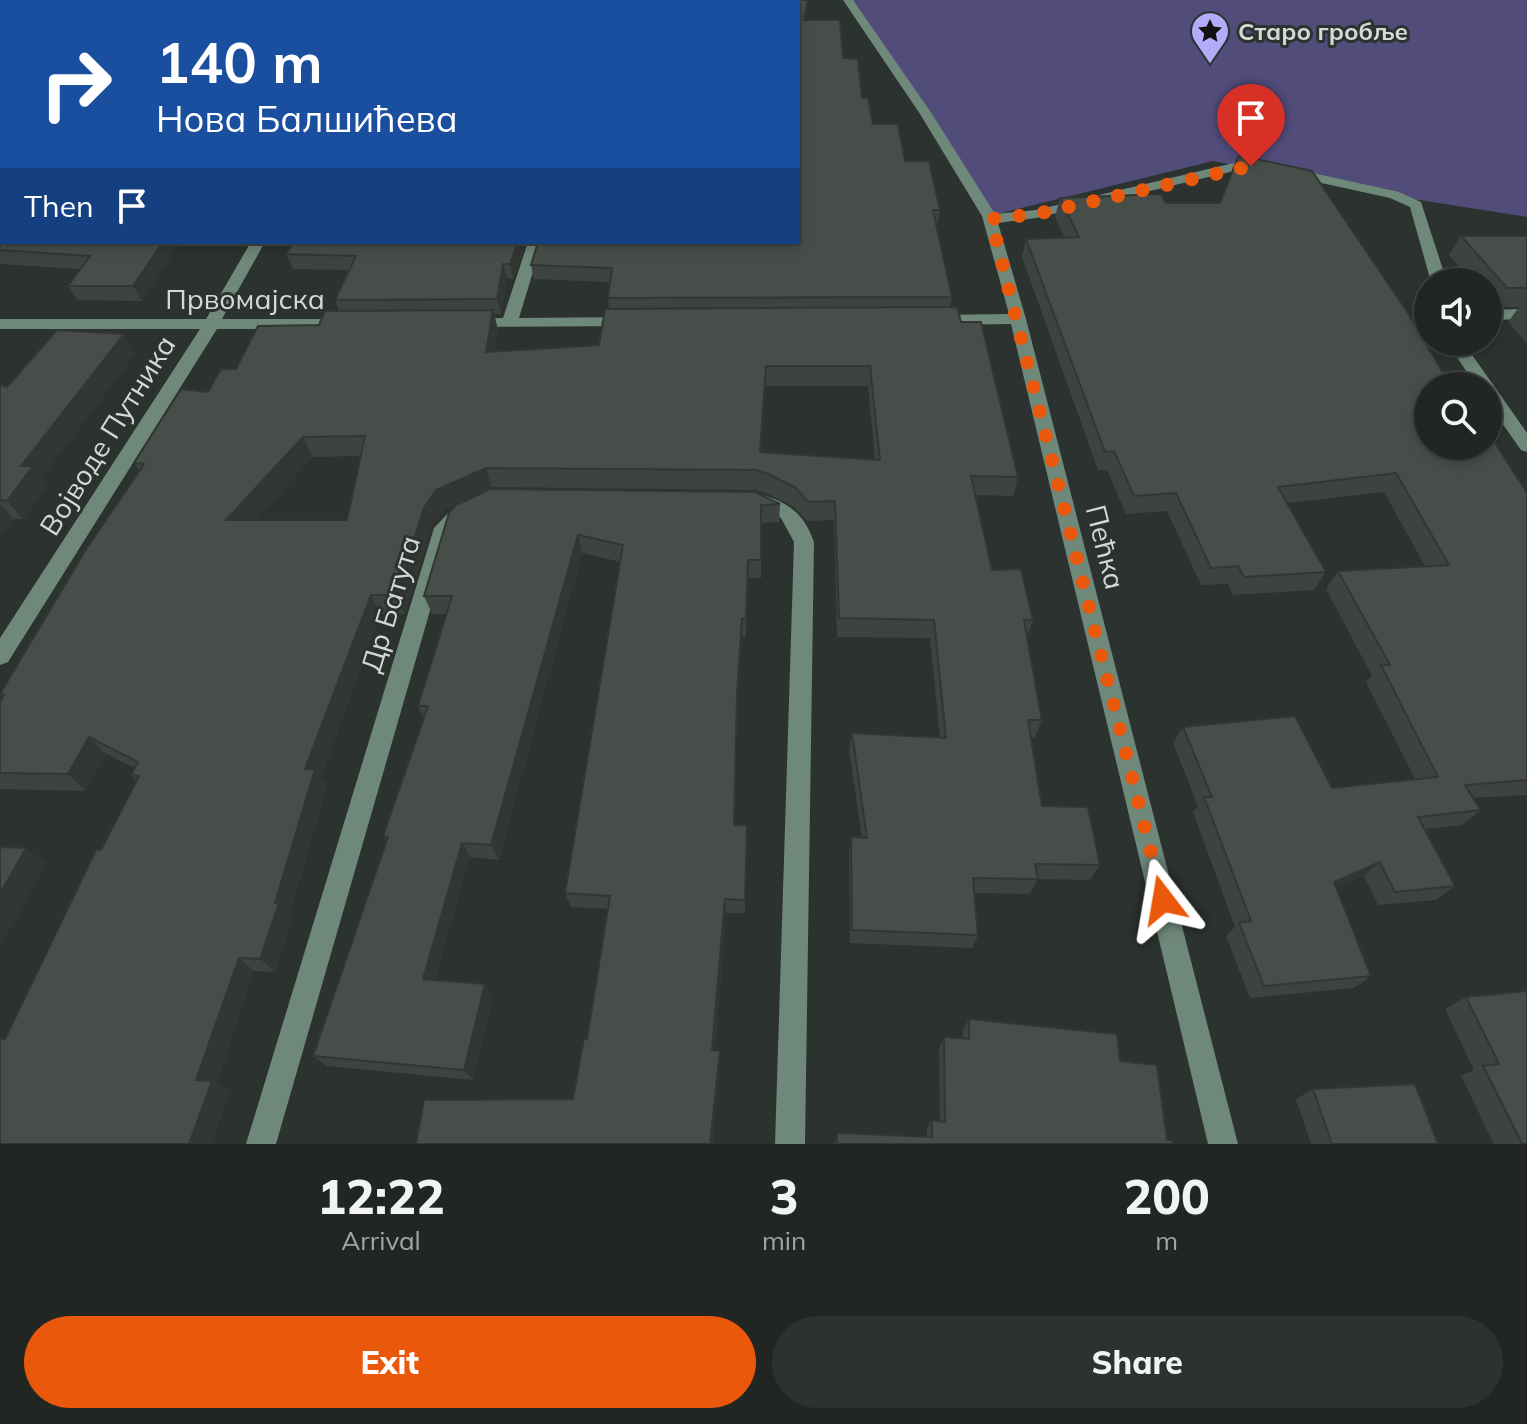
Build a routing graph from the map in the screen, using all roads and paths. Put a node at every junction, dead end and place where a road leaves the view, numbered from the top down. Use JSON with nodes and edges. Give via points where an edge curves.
{"nodes":[{"id":1,"x":848,"y":0,"type":"edge"},
{"id":2,"x":991,"y":219,"type":"junction"},
{"id":3,"x":257,"y":244,"type":"edge"},
{"id":4,"x":534,"y":244,"type":"edge"},
{"id":5,"x":1435,"y":268,"type":"edge"},
{"id":6,"x":1527,"y":314,"type":"edge"},
{"id":7,"x":1502,"y":315,"type":"edge"},
{"id":8,"x":1018,"y":319,"type":"junction"},
{"id":9,"x":925,"y":320,"type":"edge"},
{"id":10,"x":638,"y":321,"type":"edge"},
{"id":11,"x":510,"y":322,"type":"junction"},
{"id":12,"x":449,"y":323,"type":"edge"},
{"id":13,"x":0,"y":324,"type":"edge"},
{"id":14,"x":357,"y":324,"type":"edge"},
{"id":15,"x":211,"y":325,"type":"junction"},
{"id":16,"x":1502,"y":410,"type":"edge"},
{"id":17,"x":1527,"y":446,"type":"edge"},
{"id":18,"x":741,"y":500,"type":"edge"},
{"id":19,"x":483,"y":501,"type":"edge"},
{"id":20,"x":0,"y":656,"type":"edge"},
{"id":21,"x":261,"y":1144,"type":"edge"},
{"id":22,"x":790,"y":1144,"type":"edge"},
{"id":23,"x":1223,"y":1144,"type":"edge"}],
"edges":[{"from":1,"to":2,"type":"street","name":"Пећка"},
{"from":2,"to":5,"type":"street","via":[[1065,208],[1238,166],[1273,169],[1394,195],[1416,205]]},
{"from":2,"to":8,"type":"street","name":"Пећка"},
{"from":3,"to":15,"type":"street","name":"Војводе Путника"},
{"from":4,"to":11,"type":"street"},
{"from":6,"to":7,"type":"street"},
{"from":8,"to":9,"type":"street"},
{"from":8,"to":23,"type":"street","name":"Пећка"},
{"from":10,"to":11,"type":"street"},
{"from":11,"to":12,"type":"street"},
{"from":13,"to":15,"type":"street","name":"Првомајска"},
{"from":14,"to":15,"type":"street","name":"Првомајска"},
{"from":15,"to":20,"type":"street","name":"Војводе Путника"},
{"from":16,"to":17,"type":"street"},
{"from":18,"to":22,"type":"street","via":[[781,507],[798,521],[804,542]]},
{"from":19,"to":21,"type":"street","name":"Др Батута","via":[[453,516],[444,528]]}]}
